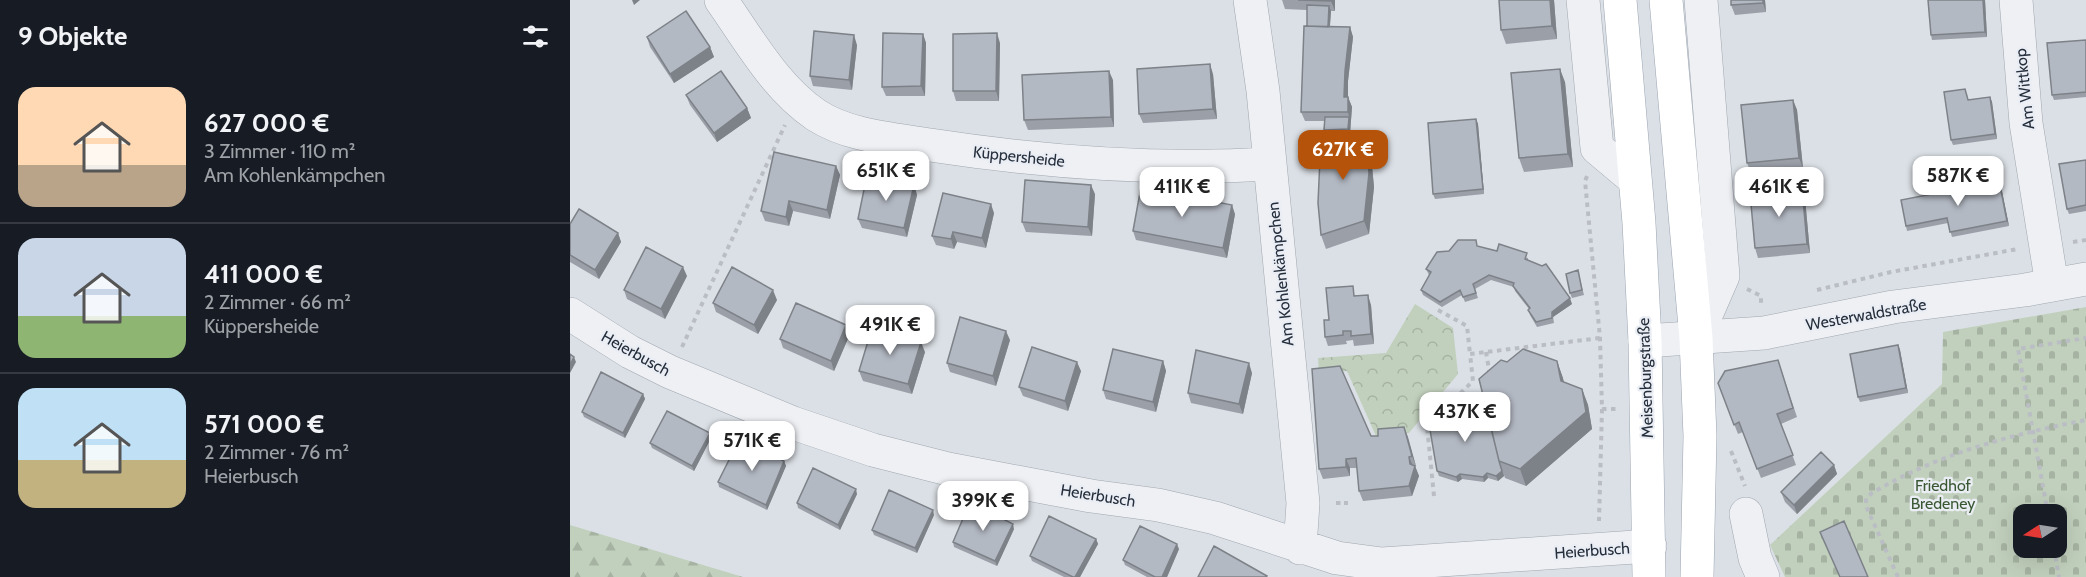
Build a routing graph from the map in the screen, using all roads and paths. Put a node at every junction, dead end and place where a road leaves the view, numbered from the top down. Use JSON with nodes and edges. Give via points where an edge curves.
{"nodes":[{"id":1,"x":721,"y":0,"type":"edge"},
{"id":2,"x":1250,"y":0,"type":"edge"},
{"id":3,"x":1583,"y":0,"type":"edge"},
{"id":4,"x":1620,"y":0,"type":"edge"},
{"id":5,"x":1666,"y":0,"type":"edge"},
{"id":6,"x":1701,"y":0,"type":"edge"},
{"id":7,"x":2016,"y":0,"type":"edge"},
{"id":8,"x":797,"y":99,"type":"junction"},
{"id":9,"x":1269,"y":164,"type":"junction"},
{"id":10,"x":1590,"y":166,"type":"dead end"},
{"id":11,"x":1634,"y":179,"type":"junction"},
{"id":12,"x":2028,"y":248,"type":"dead end"},
{"id":13,"x":2086,"y":279,"type":"edge"},
{"id":14,"x":2052,"y":285,"type":"junction"},
{"id":15,"x":1814,"y":290,"type":"dead end"},
{"id":16,"x":1771,"y":302,"type":"dead end"},
{"id":17,"x":1761,"y":305,"type":"dead end"},
{"id":18,"x":1438,"y":310,"type":"edge"},
{"id":19,"x":570,"y":314,"type":"edge"},
{"id":20,"x":1600,"y":338,"type":"junction"},
{"id":21,"x":1696,"y":338,"type":"junction"},
{"id":22,"x":2086,"y":338,"type":"edge"},
{"id":23,"x":1645,"y":341,"type":"junction"},
{"id":24,"x":1486,"y":352,"type":"junction"},
{"id":25,"x":1470,"y":354,"type":"junction"},
{"id":26,"x":670,"y":372,"type":"junction"},
{"id":27,"x":1491,"y":379,"type":"edge"},
{"id":28,"x":1602,"y":409,"type":"junction"},
{"id":29,"x":1622,"y":410,"type":"dead end"},
{"id":30,"x":2086,"y":420,"type":"edge"},
{"id":31,"x":2033,"y":430,"type":"junction"},
{"id":32,"x":1728,"y":446,"type":"dead end"},
{"id":33,"x":1744,"y":481,"type":"dead end"},
{"id":34,"x":1434,"y":496,"type":"dead end"},
{"id":35,"x":2046,"y":504,"type":"edge"},
{"id":36,"x":1746,"y":514,"type":"dead end"},
{"id":37,"x":1300,"y":548,"type":"junction"},
{"id":38,"x":1599,"y":549,"type":"junction"},
{"id":39,"x":2056,"y":558,"type":"edge"},
{"id":40,"x":1650,"y":562,"type":"edge"},
{"id":41,"x":1697,"y":577,"type":"edge"},
{"id":42,"x":1762,"y":577,"type":"edge"},
{"id":43,"x":1898,"y":577,"type":"edge"},
{"id":44,"x":2059,"y":577,"type":"edge"}],
"edges":[{"from":1,"to":8,"type":"street","name":"Küppersheide","via":[[760,57]]},
{"from":2,"to":9,"type":"street","name":"Am Kohlenkämpchen"},
{"from":3,"to":11,"type":"street","via":[[1597,148]]},
{"from":4,"to":11,"type":"main road","name":"Meisenburgstraße"},
{"from":5,"to":21,"type":"main road"},
{"from":6,"to":21,"type":"street","via":[[1723,276]]},
{"from":7,"to":14,"type":"street","name":"Am Wittkop","via":[[2026,123]]},
{"from":8,"to":9,"type":"street","name":"Küppersheide","via":[[818,116],[845,128],[895,140],[1027,159],[1112,165]]},
{"from":8,"to":26,"type":"path"},
{"from":9,"to":37,"type":"street","name":"Am Kohlenkämpchen","via":[[1303,503]]},
{"from":10,"to":20,"type":"path","via":[[1585,181]]},
{"from":11,"to":23,"type":"main road","name":"Meisenburgstraße"},
{"from":12,"to":15,"type":"path"},
{"from":13,"to":14,"type":"street","name":"Westerwaldstraße"},
{"from":14,"to":21,"type":"street","name":"Westerwaldstraße","via":[[1893,307],[1764,333]]},
{"from":16,"to":17,"type":"path"},
{"from":18,"to":25,"type":"path","via":[[1467,326]]},
{"from":19,"to":26,"type":"street","name":"Heierbusch"},
{"from":20,"to":24,"type":"path"},
{"from":20,"to":28,"type":"path"},
{"from":21,"to":23,"type":"street","name":"Westerwaldstraße"},
{"from":21,"to":41,"type":"main road","via":[[1700,436]]},
{"from":22,"to":31,"type":"path","via":[[2018,349]]},
{"from":23,"to":40,"type":"main road","name":"Meisenburgstraße"},
{"from":24,"to":25,"type":"path"},
{"from":24,"to":27,"type":"path"},
{"from":25,"to":34,"type":"path","via":[[1473,381],[1427,426]]},
{"from":26,"to":37,"type":"street","name":"Heierbusch","via":[[793,423],[873,450],[948,469],[1215,518]]},
{"from":28,"to":29,"type":"path"},
{"from":28,"to":38,"type":"path"},
{"from":30,"to":31,"type":"path"},
{"from":31,"to":35,"type":"path"},
{"from":31,"to":43,"type":"path","via":[[1956,451],[1890,482],[1866,498],[1866,506]]},
{"from":32,"to":33,"type":"path"},
{"from":36,"to":42,"type":"street"},
{"from":37,"to":38,"type":"street","name":"Heierbusch","via":[[1382,564]]},
{"from":38,"to":40,"type":"street","name":"Heierbusch"},
{"from":39,"to":44,"type":"path"}]}
